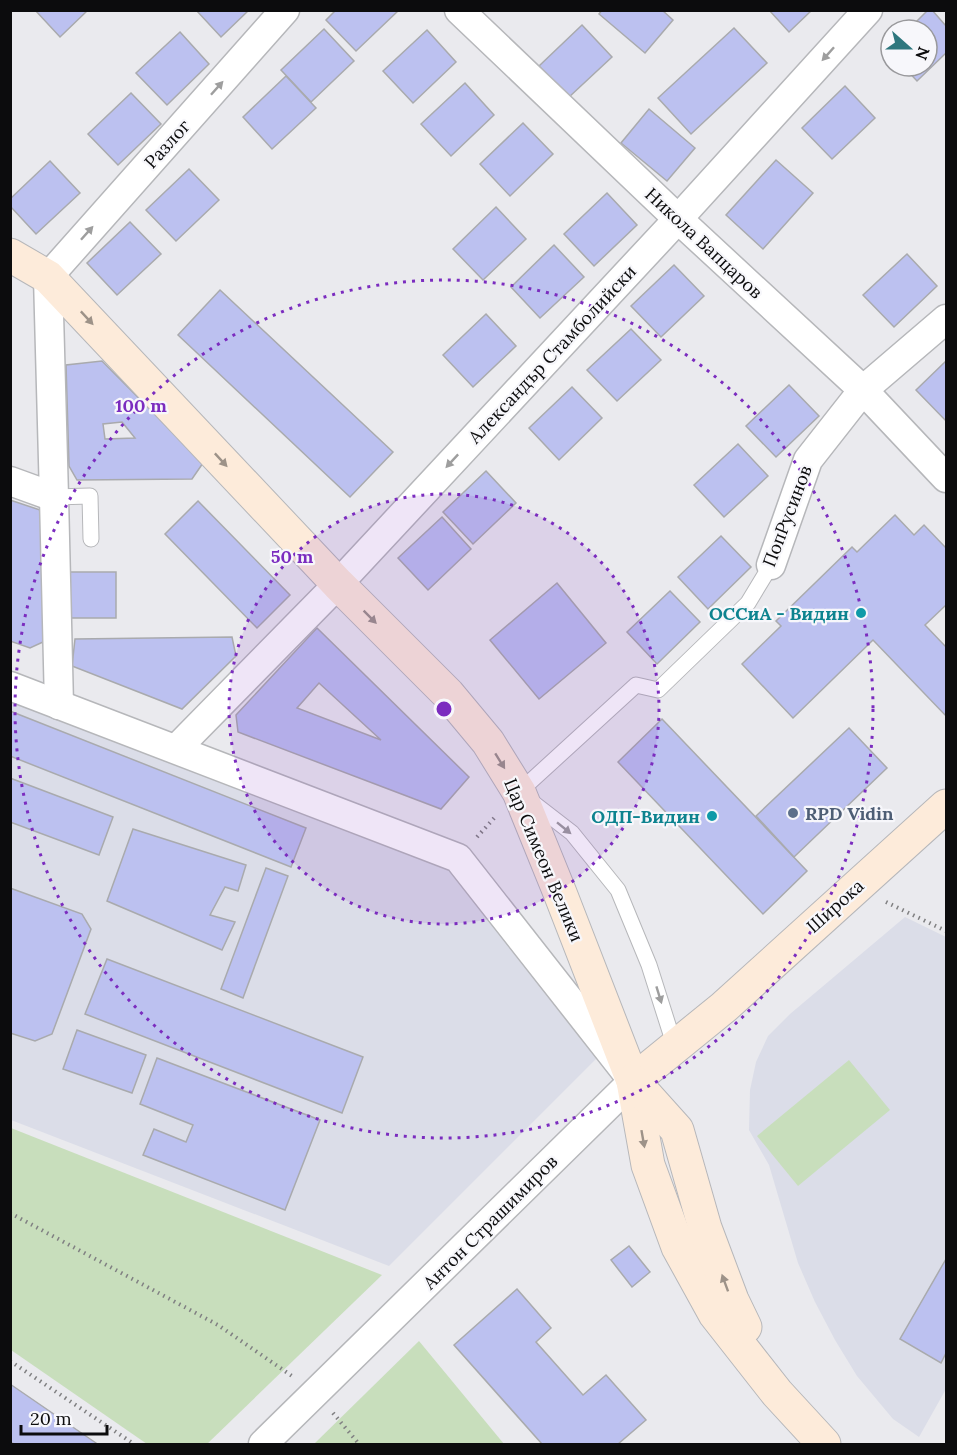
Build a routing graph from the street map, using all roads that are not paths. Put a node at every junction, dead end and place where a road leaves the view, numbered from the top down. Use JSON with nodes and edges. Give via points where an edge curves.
{"nodes":[{"id":1,"x":285,"y":10,"type":"edge"},
{"id":2,"x":459,"y":10,"type":"edge"},
{"id":3,"x":868,"y":10,"type":"edge"},
{"id":4,"x":678,"y":219,"type":"junction"},
{"id":5,"x":10,"y":255,"type":"edge"},
{"id":6,"x":48,"y":277,"type":"junction"},
{"id":7,"x":946,"y":319,"type":"edge"},
{"id":8,"x":863,"y":390,"type":"junction"},
{"id":9,"x":946,"y":478,"type":"edge"},
{"id":10,"x":10,"y":481,"type":"edge"},
{"id":11,"x":54,"y":497,"type":"junction"},
{"id":12,"x":91,"y":539,"type":"dead end"},
{"id":13,"x":771,"y":565,"type":"joint"},
{"id":14,"x":338,"y":584,"type":"junction"},
{"id":15,"x":10,"y":686,"type":"edge"},
{"id":16,"x":59,"y":705,"type":"junction"},
{"id":17,"x":176,"y":749,"type":"junction"},
{"id":18,"x":519,"y":792,"type":"junction"},
{"id":19,"x":946,"y":806,"type":"edge"},
{"id":20,"x":724,"y":1007,"type":"joint"},
{"id":21,"x":675,"y":1047,"type":"junction"},
{"id":22,"x":633,"y":1081,"type":"junction"},
{"id":23,"x":262,"y":1444,"type":"edge"},
{"id":24,"x":824,"y":1444,"type":"edge"}],
"edges":[{"from":6,"to":1,"type":"street","name":"Разлог","one_way":true},
{"from":2,"to":4,"type":"street","name":"Никола Вапцаров"},
{"from":3,"to":4,"type":"street","name":"Александър Стамболийски","one_way":true},
{"from":4,"to":8,"type":"street","name":"Никола Вапцаров"},
{"from":4,"to":14,"type":"street","name":"Александър Стамболийски","one_way":true},
{"from":5,"to":6,"type":"street","name":"Цар Симеон Велики"},
{"from":6,"to":11,"type":"street"},
{"from":6,"to":14,"type":"street","name":"Цар Симеон Велики","one_way":true},
{"from":7,"to":8,"type":"street","name":"ПопРусинов"},
{"from":8,"to":9,"type":"street","name":"Никола Вапцаров"},
{"from":8,"to":13,"type":"street","name":"ПопРусинов","via":[[808,460]]},
{"from":10,"to":11,"type":"street"},
{"from":11,"to":12,"type":"lane","via":[[90,496]]},
{"from":11,"to":16,"type":"street"},
{"from":13,"to":18,"type":"lane","name":"ПопРусинов","via":[[748,603],[658,690],[636,685]]},
{"from":14,"to":17,"type":"street","name":"Александър Стамболийски"},
{"from":14,"to":18,"type":"street","name":"Цар Симеон Велики","one_way":true,"via":[[448,694],[488,742]]},
{"from":15,"to":16,"type":"street"},
{"from":16,"to":17,"type":"street"},
{"from":17,"to":22,"type":"street","via":[[458,858]]},
{"from":18,"to":21,"type":"lane","one_way":true,"via":[[572,833],[618,890],[649,965]]},
{"from":18,"to":22,"type":"street","name":"Цар Симеон Велики"},
{"from":19,"to":20,"type":"street","name":"Широка"},
{"from":20,"to":21,"type":"street","name":"Антон Страшимиров"},
{"from":21,"to":22,"type":"street","name":"Антон Страшимиров"},
{"from":22,"to":23,"type":"street","name":"Антон Страшимиров"},
{"from":22,"to":24,"type":"street","name":"Цар Симеон Велики","via":[[648,1166],[678,1247],[715,1314],[777,1393]]}]}
